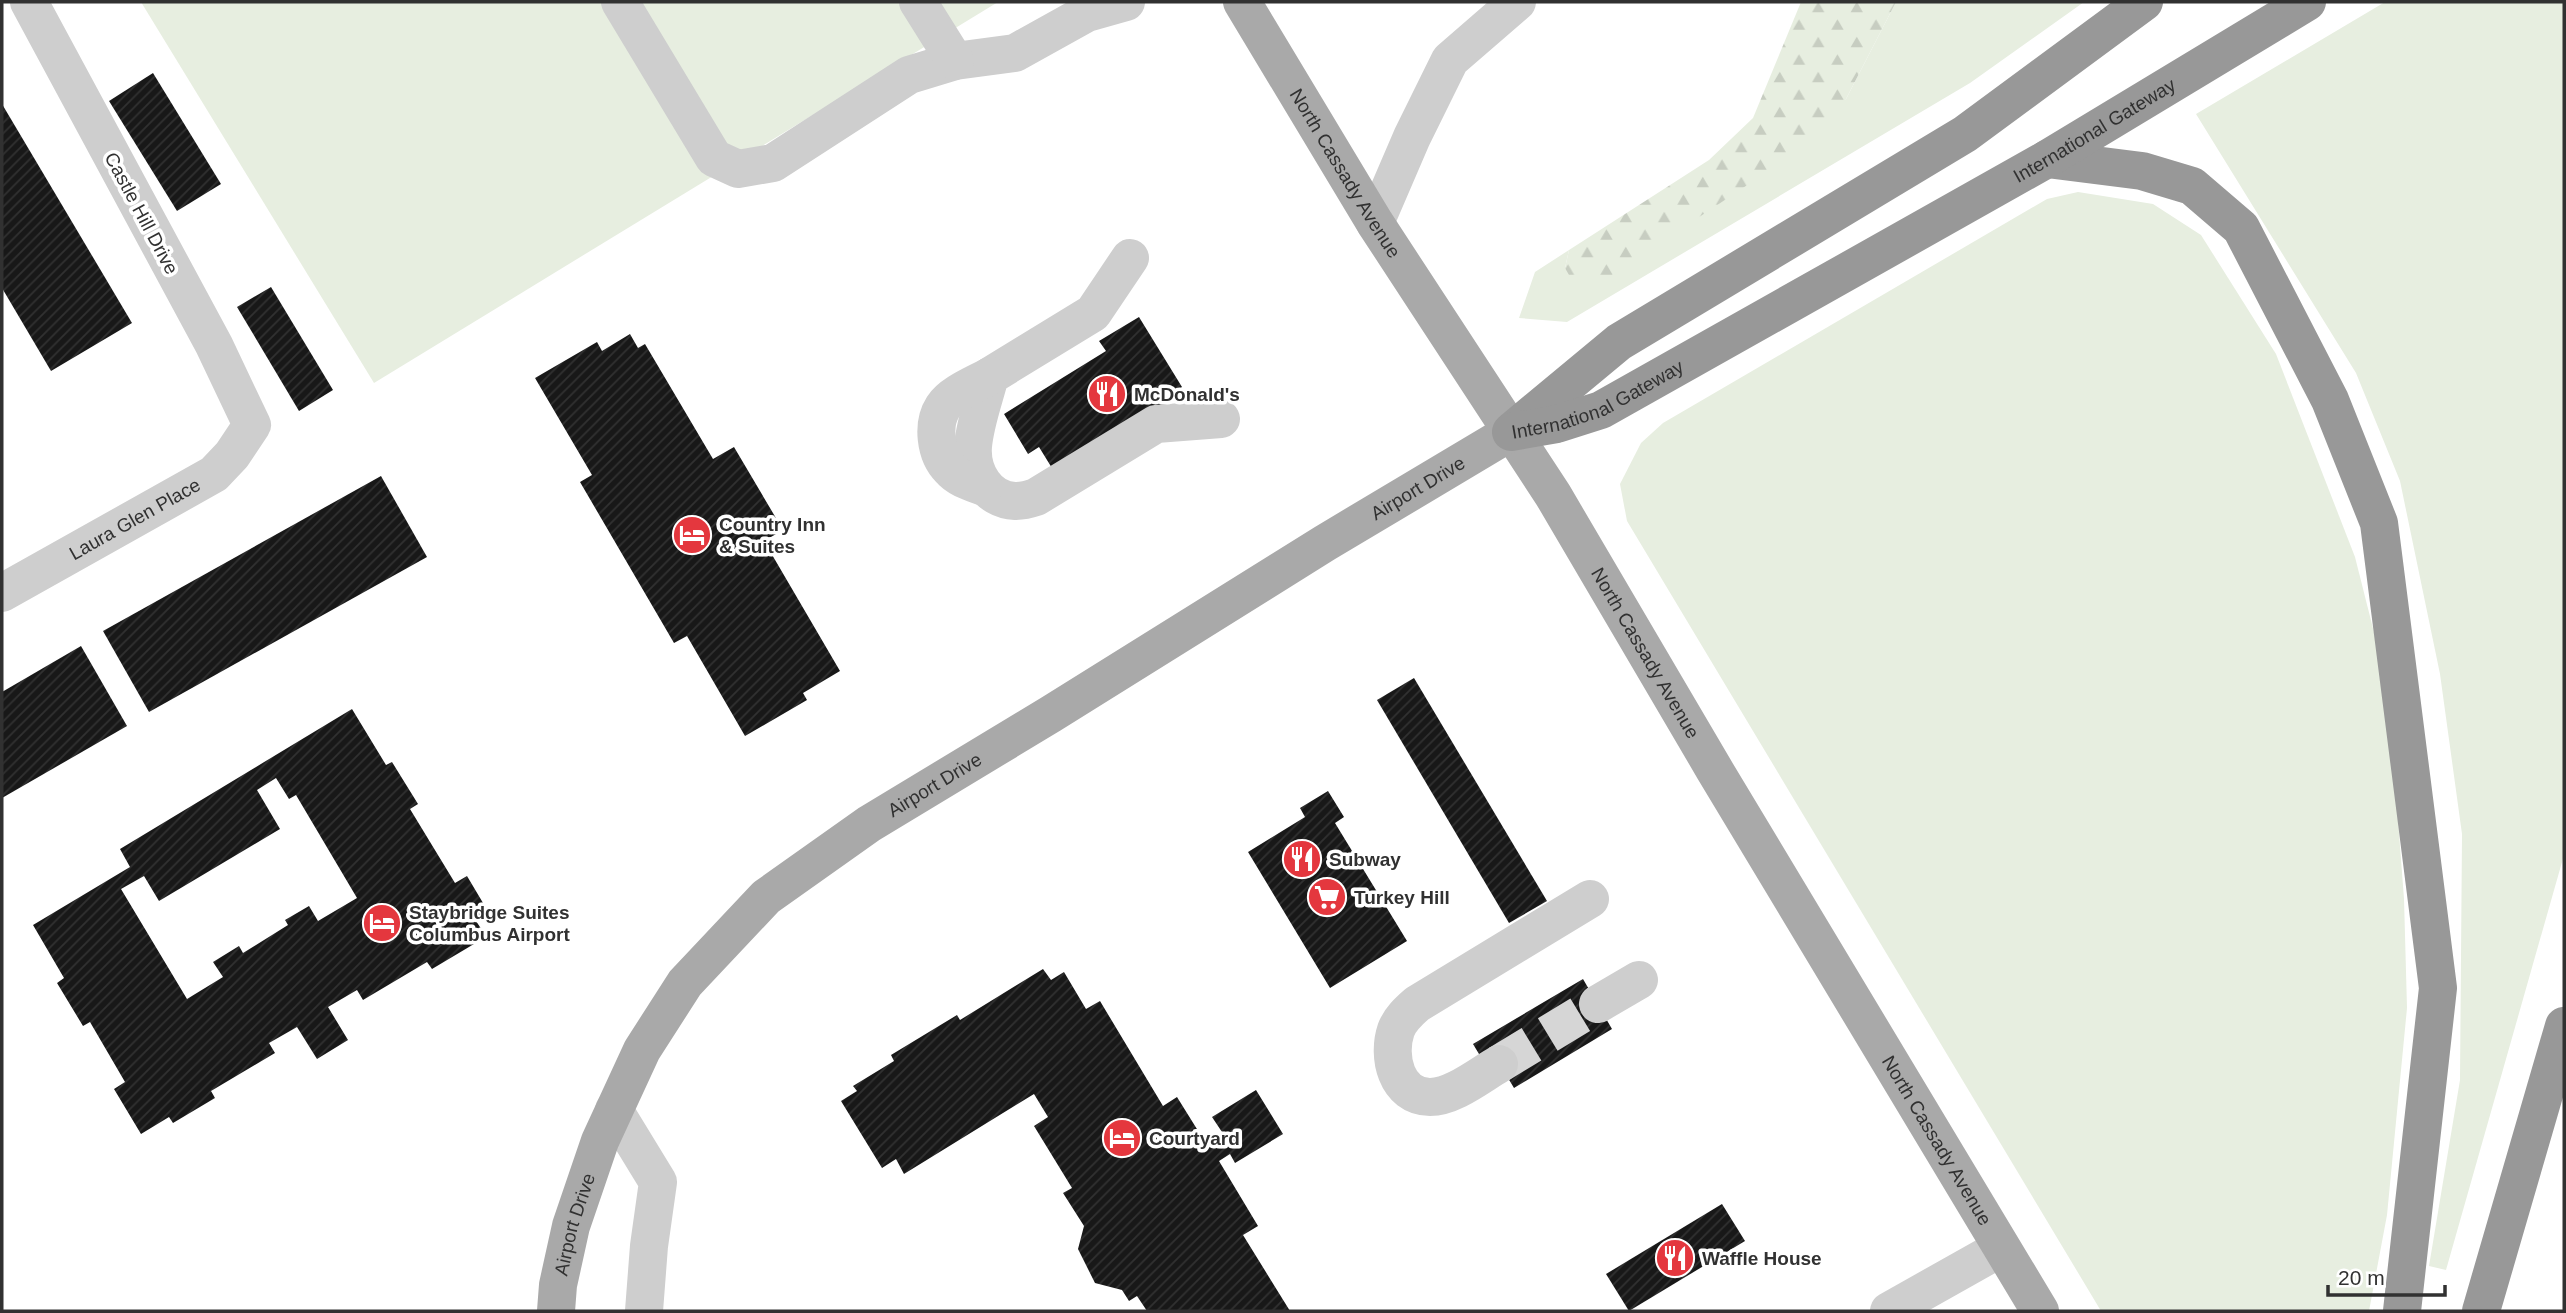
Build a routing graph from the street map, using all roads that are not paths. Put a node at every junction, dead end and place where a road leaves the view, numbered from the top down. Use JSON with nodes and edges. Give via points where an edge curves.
{"nodes":[{"id":1,"x":29,"y":2,"type":"edge"},
{"id":2,"x":620,"y":2,"type":"edge"},
{"id":3,"x":918,"y":2,"type":"edge"},
{"id":4,"x":1126,"y":2,"type":"edge"},
{"id":5,"x":1517,"y":2,"type":"edge"},
{"id":6,"x":2144,"y":2,"type":"edge"},
{"id":7,"x":2307,"y":2,"type":"edge"},
{"id":8,"x":1235,"y":3,"type":"edge"},
{"id":9,"x":1074,"y":10,"type":"edge"},
{"id":10,"x":1476,"y":16,"type":"edge"},
{"id":11,"x":955,"y":61,"type":"junction"},
{"id":12,"x":2047,"y":159,"type":"junction"},
{"id":13,"x":1375,"y":223,"type":"junction"},
{"id":14,"x":1130,"y":258,"type":"dead end"},
{"id":15,"x":1221,"y":419,"type":"dead end"},
{"id":16,"x":252,"y":425,"type":"joint"},
{"id":17,"x":1511,"y":432,"type":"junction"},
{"id":18,"x":2,"y":593,"type":"edge"},
{"id":19,"x":1590,"y":899,"type":"dead end"},
{"id":20,"x":1639,"y":979,"type":"dead end"},
{"id":21,"x":1598,"y":1004,"type":"tunnel mouth"},
{"id":22,"x":2564,"y":1026,"type":"edge"},
{"id":23,"x":1499,"y":1063,"type":"tunnel mouth"},
{"id":24,"x":614,"y":1110,"type":"junction"},
{"id":25,"x":2001,"y":1248,"type":"junction"},
{"id":26,"x":556,"y":1311,"type":"edge"},
{"id":27,"x":644,"y":1311,"type":"edge"},
{"id":28,"x":1889,"y":1311,"type":"edge"},
{"id":29,"x":2040,"y":1311,"type":"edge"},
{"id":30,"x":2402,"y":1311,"type":"edge"},
{"id":31,"x":2481,"y":1311,"type":"edge"}],
"edges":[{"from":1,"to":16,"type":"street","name":"Castle Hill Drive","via":[[214,345]]},
{"from":2,"to":11,"type":"street","via":[[714,158],[738,169],[774,163],[909,75]]},
{"from":3,"to":11,"type":"street"},
{"from":4,"to":9,"type":"street"},
{"from":5,"to":10,"type":"street"},
{"from":6,"to":17,"type":"highway","name":"International Gateway","via":[[1965,134],[1619,342]]},
{"from":7,"to":12,"type":"highway","name":"International Gateway"},
{"from":8,"to":13,"type":"main road","name":"North Cassady Avenue"},
{"from":9,"to":11,"type":"street","via":[[1015,53]]},
{"from":10,"to":13,"type":"street","via":[[1412,137]]},
{"from":12,"to":17,"type":"highway","name":"International Gateway","via":[[1601,410]]},
{"from":12,"to":30,"type":"highway","via":[[2142,171],[2192,186],[2241,228],[2330,400],[2379,523],[2438,988]]},
{"from":13,"to":17,"type":"main road","name":"North Cassady Avenue"},
{"from":14,"to":15,"type":"street","via":[[1093,313],[990,376],[973,447],[984,487],[997,497],[1015,501],[1036,497],[1156,424]]},
{"from":16,"to":18,"type":"street","name":"Laura Glen Place","via":[[214,474]]},
{"from":17,"to":24,"type":"main road","name":"Airport Drive","via":[[869,824],[766,897],[685,983],[642,1050]]},
{"from":17,"to":25,"type":"main road","name":"North Cassady Avenue","via":[[1553,495]]},
{"from":19,"to":23,"type":"street","via":[[1416,1004],[1396,1029],[1393,1061],[1409,1091],[1430,1097],[1452,1091]]},
{"from":20,"to":21,"type":"street"},
{"from":22,"to":31,"type":"highway"},
{"from":24,"to":26,"type":"main road","name":"Airport Drive","via":[[571,1226]]},
{"from":24,"to":27,"type":"street","via":[[658,1182]]},
{"from":25,"to":28,"type":"street"},
{"from":25,"to":29,"type":"main road","name":"North Cassady Avenue"}]}
